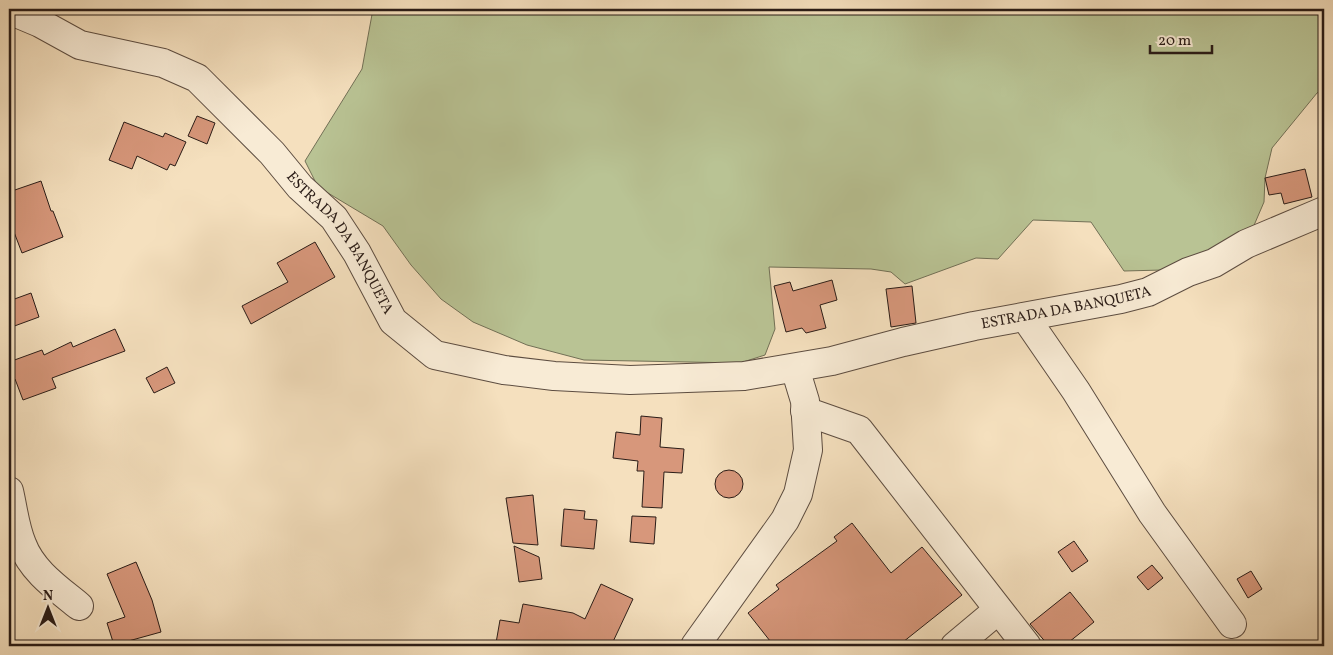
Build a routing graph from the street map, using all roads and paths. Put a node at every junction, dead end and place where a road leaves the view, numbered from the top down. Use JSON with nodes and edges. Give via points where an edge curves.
{"nodes":[{"id":1,"x":9,"y":10,"type":"edge"},
{"id":2,"x":1324,"y":211,"type":"edge"},
{"id":3,"x":1025,"y":317,"type":"junction"},
{"id":4,"x":795,"y":368,"type":"junction"},
{"id":5,"x":805,"y":411,"type":"junction"},
{"id":6,"x":9,"y":491,"type":"edge"},
{"id":7,"x":79,"y":606,"type":"dead end"},
{"id":8,"x":998,"y":610,"type":"junction"},
{"id":9,"x":1232,"y":624,"type":"dead end"},
{"id":10,"x":695,"y":646,"type":"edge"},
{"id":11,"x":955,"y":646,"type":"edge"},
{"id":12,"x":1027,"y":646,"type":"edge"}],
"edges":[{"from":1,"to":4,"type":"street","name":"ESTRADA DA BANQUETA","via":[[80,45],[163,63],[197,78],[272,153],[300,187],[334,218],[358,253],[393,321],[436,355],[504,370],[630,380],[744,376]]},
{"from":2,"to":3,"type":"street","name":"ESTRADA DA BANQUETA","via":[[1246,244],[1214,263],[1148,292]]},
{"from":3,"to":4,"type":"street","name":"ESTRADA DA BANQUETA"},
{"from":3,"to":9,"type":"street","via":[[1076,391],[1152,513]]},
{"from":4,"to":5,"type":"street"},
{"from":5,"to":8,"type":"street","via":[[859,430]]},
{"from":5,"to":10,"type":"street","via":[[808,450],[798,494],[785,520]]},
{"from":6,"to":7,"type":"street","via":[[21,543],[29,560]]},
{"from":8,"to":11,"type":"street"},
{"from":8,"to":12,"type":"street"}]}
